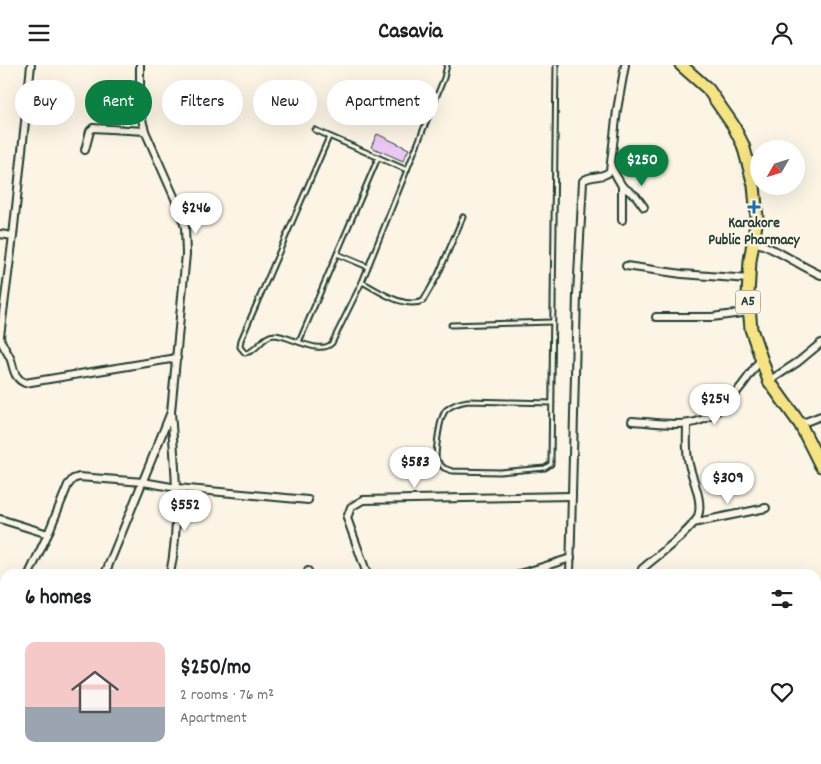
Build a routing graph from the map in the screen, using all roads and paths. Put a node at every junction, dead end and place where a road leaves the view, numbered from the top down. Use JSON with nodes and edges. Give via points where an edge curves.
{"nodes":[{"id":1,"x":31,"y":65,"type":"edge"},
{"id":2,"x":140,"y":65,"type":"edge"},
{"id":3,"x":447,"y":65,"type":"edge"},
{"id":4,"x":556,"y":65,"type":"edge"},
{"id":5,"x":625,"y":65,"type":"edge"},
{"id":6,"x":683,"y":66,"type":"edge"},
{"id":7,"x":145,"y":131,"type":"junction"},
{"id":8,"x":315,"y":131,"type":"dead end"},
{"id":9,"x":329,"y":137,"type":"junction"},
{"id":10,"x":85,"y":150,"type":"dead end"},
{"id":11,"x":378,"y":158,"type":"junction"},
{"id":12,"x":611,"y":167,"type":"junction"},
{"id":13,"x":407,"y":170,"type":"junction"},
{"id":14,"x":622,"y":186,"type":"junction"},
{"id":15,"x":644,"y":207,"type":"dead end"},
{"id":16,"x":463,"y":217,"type":"dead end"},
{"id":17,"x":622,"y":220,"type":"dead end"},
{"id":18,"x":0,"y":234,"type":"edge"},
{"id":19,"x":13,"y":236,"type":"junction"},
{"id":20,"x":754,"y":241,"type":"junction"},
{"id":21,"x":337,"y":254,"type":"junction"},
{"id":22,"x":626,"y":266,"type":"dead end"},
{"id":23,"x":368,"y":267,"type":"junction"},
{"id":24,"x":821,"y":275,"type":"edge"},
{"id":25,"x":749,"y":279,"type":"junction"},
{"id":26,"x":362,"y":282,"type":"junction"},
{"id":27,"x":749,"y":312,"type":"junction"},
{"id":28,"x":656,"y":317,"type":"dead end"},
{"id":29,"x":552,"y":322,"type":"junction"},
{"id":30,"x":451,"y":325,"type":"dead end"},
{"id":31,"x":0,"y":337,"type":"edge"},
{"id":32,"x":299,"y":341,"type":"junction"},
{"id":33,"x":821,"y":343,"type":"edge"},
{"id":34,"x":762,"y":357,"type":"junction"},
{"id":35,"x":177,"y":358,"type":"junction"},
{"id":36,"x":769,"y":381,"type":"junction"},
{"id":37,"x":552,"y":403,"type":"junction"},
{"id":38,"x":171,"y":412,"type":"junction"},
{"id":39,"x":821,"y":416,"type":"edge"},
{"id":40,"x":632,"y":421,"type":"dead end"},
{"id":41,"x":687,"y":424,"type":"junction"},
{"id":42,"x":800,"y":424,"type":"junction"},
{"id":43,"x":821,"y":466,"type":"edge"},
{"id":44,"x":143,"y":482,"type":"junction"},
{"id":45,"x":177,"y":488,"type":"junction"},
{"id":46,"x":572,"y":496,"type":"junction"},
{"id":47,"x":308,"y":500,"type":"dead end"},
{"id":48,"x":766,"y":508,"type":"dead end"},
{"id":49,"x":0,"y":519,"type":"edge"},
{"id":50,"x":693,"y":523,"type":"junction"},
{"id":51,"x":48,"y":534,"type":"junction"},
{"id":52,"x":571,"y":558,"type":"junction"},
{"id":53,"x":31,"y":569,"type":"edge"},
{"id":54,"x":107,"y":569,"type":"edge"},
{"id":55,"x":171,"y":569,"type":"edge"},
{"id":56,"x":365,"y":569,"type":"edge"},
{"id":57,"x":536,"y":569,"type":"edge"},
{"id":58,"x":570,"y":569,"type":"edge"},
{"id":59,"x":642,"y":569,"type":"edge"}],
"edges":[{"from":1,"to":19,"type":"street"},
{"from":2,"to":7,"type":"street","via":[[140,112]]},
{"from":3,"to":13,"type":"lane"},
{"from":4,"to":29,"type":"lane"},
{"from":5,"to":12,"type":"street"},
{"from":6,"to":20,"type":"highway","number":"A5","via":[[708,89],[743,145],[756,201]]},
{"from":7,"to":10,"type":"street","via":[[93,128]]},
{"from":7,"to":35,"type":"street","via":[[184,227],[186,254]]},
{"from":8,"to":9,"type":"lane"},
{"from":9,"to":11,"type":"lane"},
{"from":9,"to":32,"type":"lane","via":[[240,347],[249,353],[274,335]]},
{"from":11,"to":13,"type":"lane"},
{"from":11,"to":21,"type":"lane"},
{"from":12,"to":14,"type":"street"},
{"from":12,"to":46,"type":"street","via":[[608,174],[583,181]]},
{"from":13,"to":23,"type":"lane"},
{"from":14,"to":15,"type":"street"},
{"from":14,"to":17,"type":"street"},
{"from":16,"to":26,"type":"lane","via":[[424,301],[412,303],[394,299]]},
{"from":18,"to":19,"type":"street"},
{"from":19,"to":31,"type":"street"},
{"from":20,"to":24,"type":"street"},
{"from":20,"to":25,"type":"highway","number":"A5"},
{"from":21,"to":23,"type":"lane"},
{"from":21,"to":32,"type":"lane"},
{"from":22,"to":25,"type":"street"},
{"from":23,"to":26,"type":"lane"},
{"from":25,"to":27,"type":"highway","number":"A5"},
{"from":26,"to":32,"type":"lane","via":[[329,346],[319,348]]},
{"from":27,"to":28,"type":"street","via":[[712,317]]},
{"from":27,"to":34,"type":"highway","number":"A5","via":[[751,329]]},
{"from":29,"to":30,"type":"lane"},
{"from":29,"to":37,"type":"lane"},
{"from":31,"to":35,"type":"street","via":[[12,370],[25,383]]},
{"from":33,"to":36,"type":"street"},
{"from":34,"to":36,"type":"highway","number":"A5"},
{"from":34,"to":41,"type":"street","via":[[735,395],[707,418]]},
{"from":35,"to":38,"type":"street"},
{"from":36,"to":42,"type":"highway","number":"A5"},
{"from":37,"to":37,"type":"lane","via":[[549,467],[500,472],[452,471],[436,460],[443,415],[447,409],[468,401]]},
{"from":38,"to":44,"type":"street"},
{"from":38,"to":45,"type":"street"},
{"from":39,"to":42,"type":"street"},
{"from":40,"to":41,"type":"street"},
{"from":41,"to":50,"type":"street","via":[[688,459],[700,510]]},
{"from":42,"to":43,"type":"highway","number":"A5"},
{"from":44,"to":45,"type":"street"},
{"from":44,"to":51,"type":"street","via":[[73,479]]},
{"from":44,"to":54,"type":"street"},
{"from":45,"to":47,"type":"street"},
{"from":45,"to":55,"type":"street"},
{"from":46,"to":52,"type":"street"},
{"from":46,"to":56,"type":"street","via":[[363,500],[351,507],[347,518]]},
{"from":48,"to":50,"type":"street"},
{"from":49,"to":51,"type":"street"},
{"from":50,"to":59,"type":"street"},
{"from":51,"to":53,"type":"street"},
{"from":52,"to":57,"type":"street"},
{"from":52,"to":58,"type":"street"}]}
